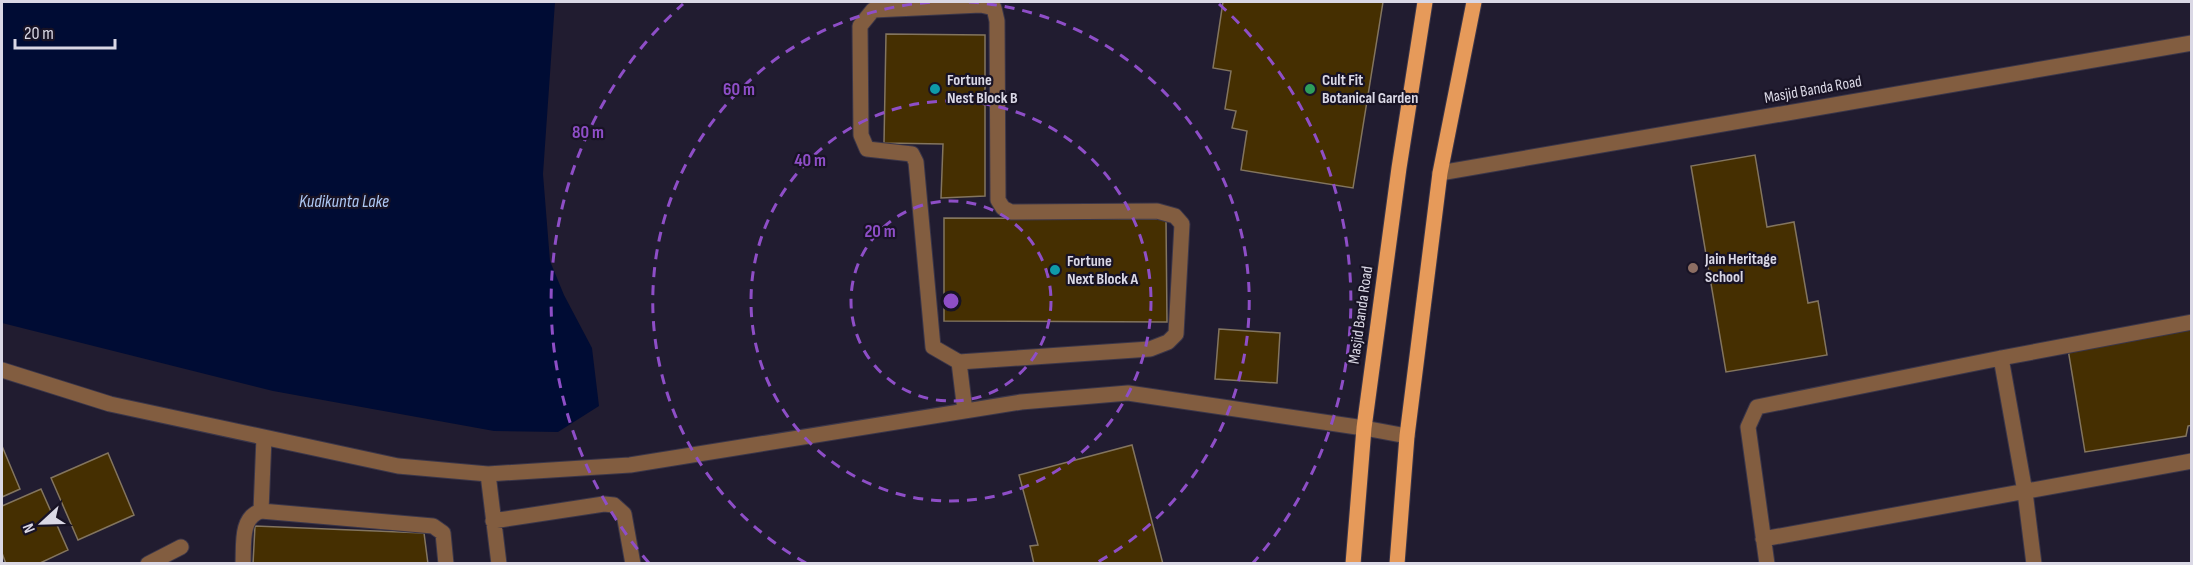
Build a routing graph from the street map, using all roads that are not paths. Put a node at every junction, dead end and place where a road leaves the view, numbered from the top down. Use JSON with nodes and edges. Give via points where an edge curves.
{"nodes":[{"id":1,"x":1425,"y":2,"type":"edge"},
{"id":2,"x":1474,"y":2,"type":"edge"},
{"id":3,"x":2192,"y":43,"type":"edge"},
{"id":4,"x":1440,"y":173,"type":"junction"},
{"id":5,"x":2192,"y":322,"type":"edge"},
{"id":6,"x":2001,"y":358,"type":"junction"},
{"id":7,"x":960,"y":362,"type":"junction"},
{"id":8,"x":2,"y":370,"type":"edge"},
{"id":9,"x":965,"y":411,"type":"junction"},
{"id":10,"x":1364,"y":428,"type":"junction"},
{"id":11,"x":1407,"y":436,"type":"junction"},
{"id":12,"x":264,"y":437,"type":"junction"},
{"id":13,"x":2192,"y":461,"type":"edge"},
{"id":14,"x":488,"y":474,"type":"junction"},
{"id":15,"x":2025,"y":492,"type":"junction"},
{"id":16,"x":261,"y":511,"type":"junction"},
{"id":17,"x":493,"y":521,"type":"junction"},
{"id":18,"x":1763,"y":539,"type":"junction"},
{"id":19,"x":181,"y":547,"type":"dead end"},
{"id":20,"x":148,"y":564,"type":"edge"},
{"id":21,"x":243,"y":564,"type":"edge"},
{"id":22,"x":446,"y":564,"type":"edge"},
{"id":23,"x":499,"y":564,"type":"edge"},
{"id":24,"x":633,"y":564,"type":"edge"},
{"id":25,"x":1353,"y":564,"type":"edge"},
{"id":26,"x":1397,"y":564,"type":"edge"},
{"id":27,"x":1767,"y":564,"type":"edge"},
{"id":28,"x":2034,"y":564,"type":"edge"}],
"edges":[{"from":1,"to":10,"type":"main road","name":"Masjid Banda Road","via":[[1398,168]]},
{"from":2,"to":4,"type":"main road"},
{"from":3,"to":4,"type":"street","name":"Masjid Banda Road"},
{"from":4,"to":11,"type":"main road"},
{"from":5,"to":6,"type":"street"},
{"from":6,"to":15,"type":"street"},
{"from":6,"to":18,"type":"street","via":[[1757,407],[1748,427]]},
{"from":7,"to":7,"type":"street","via":[[933,347],[916,162],[912,154],[867,149],[861,135],[860,26],[873,10],[981,5],[994,8],[998,200],[1003,208],[1011,212],[1157,211],[1175,216],[1182,224],[1176,334],[1168,342],[1150,349]]},
{"from":7,"to":9,"type":"street"},
{"from":8,"to":12,"type":"street","via":[[110,404]]},
{"from":9,"to":10,"type":"street","via":[[1128,393]]},
{"from":9,"to":14,"type":"street","via":[[630,465]]},
{"from":10,"to":11,"type":"street"},
{"from":10,"to":25,"type":"main road","name":"Masjid Banda Road"},
{"from":11,"to":26,"type":"main road"},
{"from":12,"to":14,"type":"street","via":[[398,466]]},
{"from":12,"to":16,"type":"street"},
{"from":13,"to":15,"type":"street"},
{"from":14,"to":17,"type":"street"},
{"from":15,"to":18,"type":"street"},
{"from":15,"to":28,"type":"street"},
{"from":16,"to":21,"type":"street","via":[[252,513],[246,521]]},
{"from":16,"to":22,"type":"street","via":[[433,526],[443,533]]},
{"from":17,"to":23,"type":"street"},
{"from":17,"to":24,"type":"street","via":[[614,505],[624,514]]},
{"from":18,"to":27,"type":"street"},
{"from":19,"to":20,"type":"street"}]}
